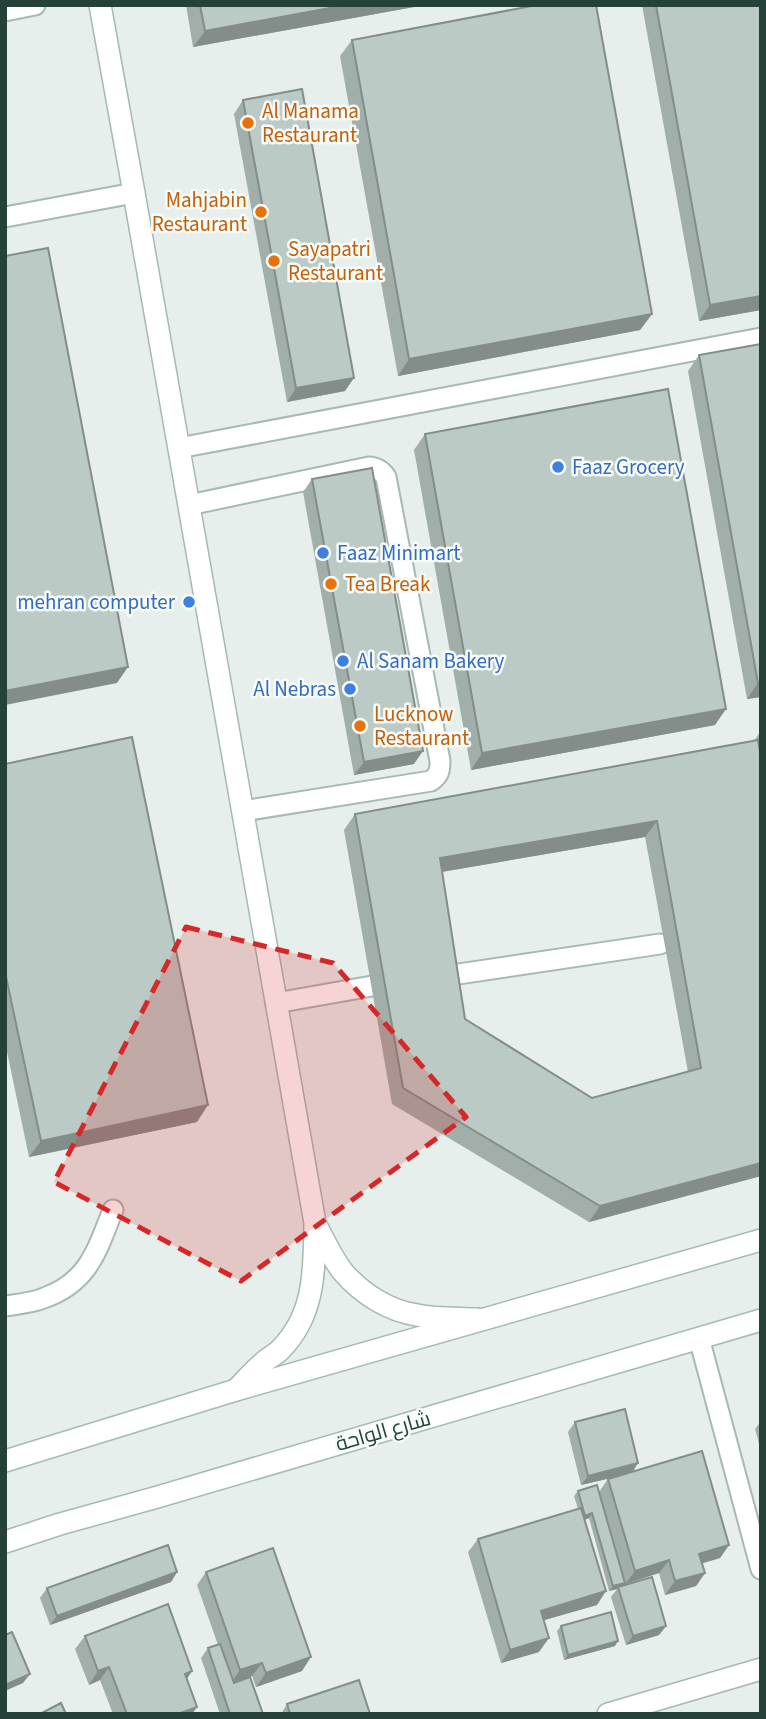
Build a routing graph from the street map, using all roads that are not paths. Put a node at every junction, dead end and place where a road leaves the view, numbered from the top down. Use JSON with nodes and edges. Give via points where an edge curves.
{"nodes":[{"id":1,"x":35,"y":5,"type":"edge"},
{"id":2,"x":100,"y":5,"type":"edge"},
{"id":3,"x":5,"y":11,"type":"edge"},
{"id":4,"x":134,"y":193,"type":"junction"},
{"id":5,"x":5,"y":217,"type":"edge"},
{"id":6,"x":761,"y":338,"type":"edge"},
{"id":7,"x":179,"y":448,"type":"junction"},
{"id":8,"x":189,"y":505,"type":"junction"},
{"id":9,"x":243,"y":811,"type":"junction"},
{"id":10,"x":660,"y":944,"type":"dead end"},
{"id":11,"x":445,"y":976,"type":"edge"},
{"id":12,"x":372,"y":986,"type":"dead end"},
{"id":13,"x":276,"y":1003,"type":"junction"},
{"id":14,"x":113,"y":1210,"type":"dead end"},
{"id":15,"x":315,"y":1223,"type":"junction"},
{"id":16,"x":761,"y":1240,"type":"edge"},
{"id":17,"x":5,"y":1306,"type":"edge"},
{"id":18,"x":484,"y":1320,"type":"junction"},
{"id":19,"x":761,"y":1320,"type":"edge"},
{"id":20,"x":699,"y":1338,"type":"junction"},
{"id":21,"x":236,"y":1390,"type":"junction"},
{"id":22,"x":5,"y":1461,"type":"edge"},
{"id":23,"x":5,"y":1542,"type":"edge"},
{"id":24,"x":761,"y":1569,"type":"edge"},
{"id":25,"x":761,"y":1669,"type":"edge"},
{"id":26,"x":608,"y":1714,"type":"edge"}],
"edges":[{"from":1,"to":3,"type":"lane"},
{"from":2,"to":4,"type":"street"},
{"from":4,"to":5,"type":"lane"},
{"from":4,"to":7,"type":"street"},
{"from":6,"to":7,"type":"lane"},
{"from":7,"to":8,"type":"street"},
{"from":8,"to":9,"type":"street"},
{"from":8,"to":9,"type":"lane","via":[[369,467],[382,471],[440,761],[438,776],[431,781]]},
{"from":9,"to":13,"type":"street"},
{"from":10,"to":11,"type":"lane"},
{"from":12,"to":13,"type":"lane"},
{"from":13,"to":15,"type":"street"},
{"from":14,"to":17,"type":"lane","via":[[95,1256],[81,1275],[63,1290],[41,1299]]},
{"from":15,"to":18,"type":"street","via":[[343,1272],[363,1292],[389,1307],[417,1315]]},
{"from":15,"to":21,"type":"street","via":[[312,1292],[305,1313],[280,1350]]},
{"from":16,"to":18,"type":"street"},
{"from":18,"to":21,"type":"street"},
{"from":19,"to":20,"type":"street","name":"شارع الواحة"},
{"from":20,"to":23,"type":"street","name":"شارع الواحة"},
{"from":20,"to":24,"type":"lane"},
{"from":21,"to":22,"type":"street"},
{"from":25,"to":26,"type":"street"}]}
